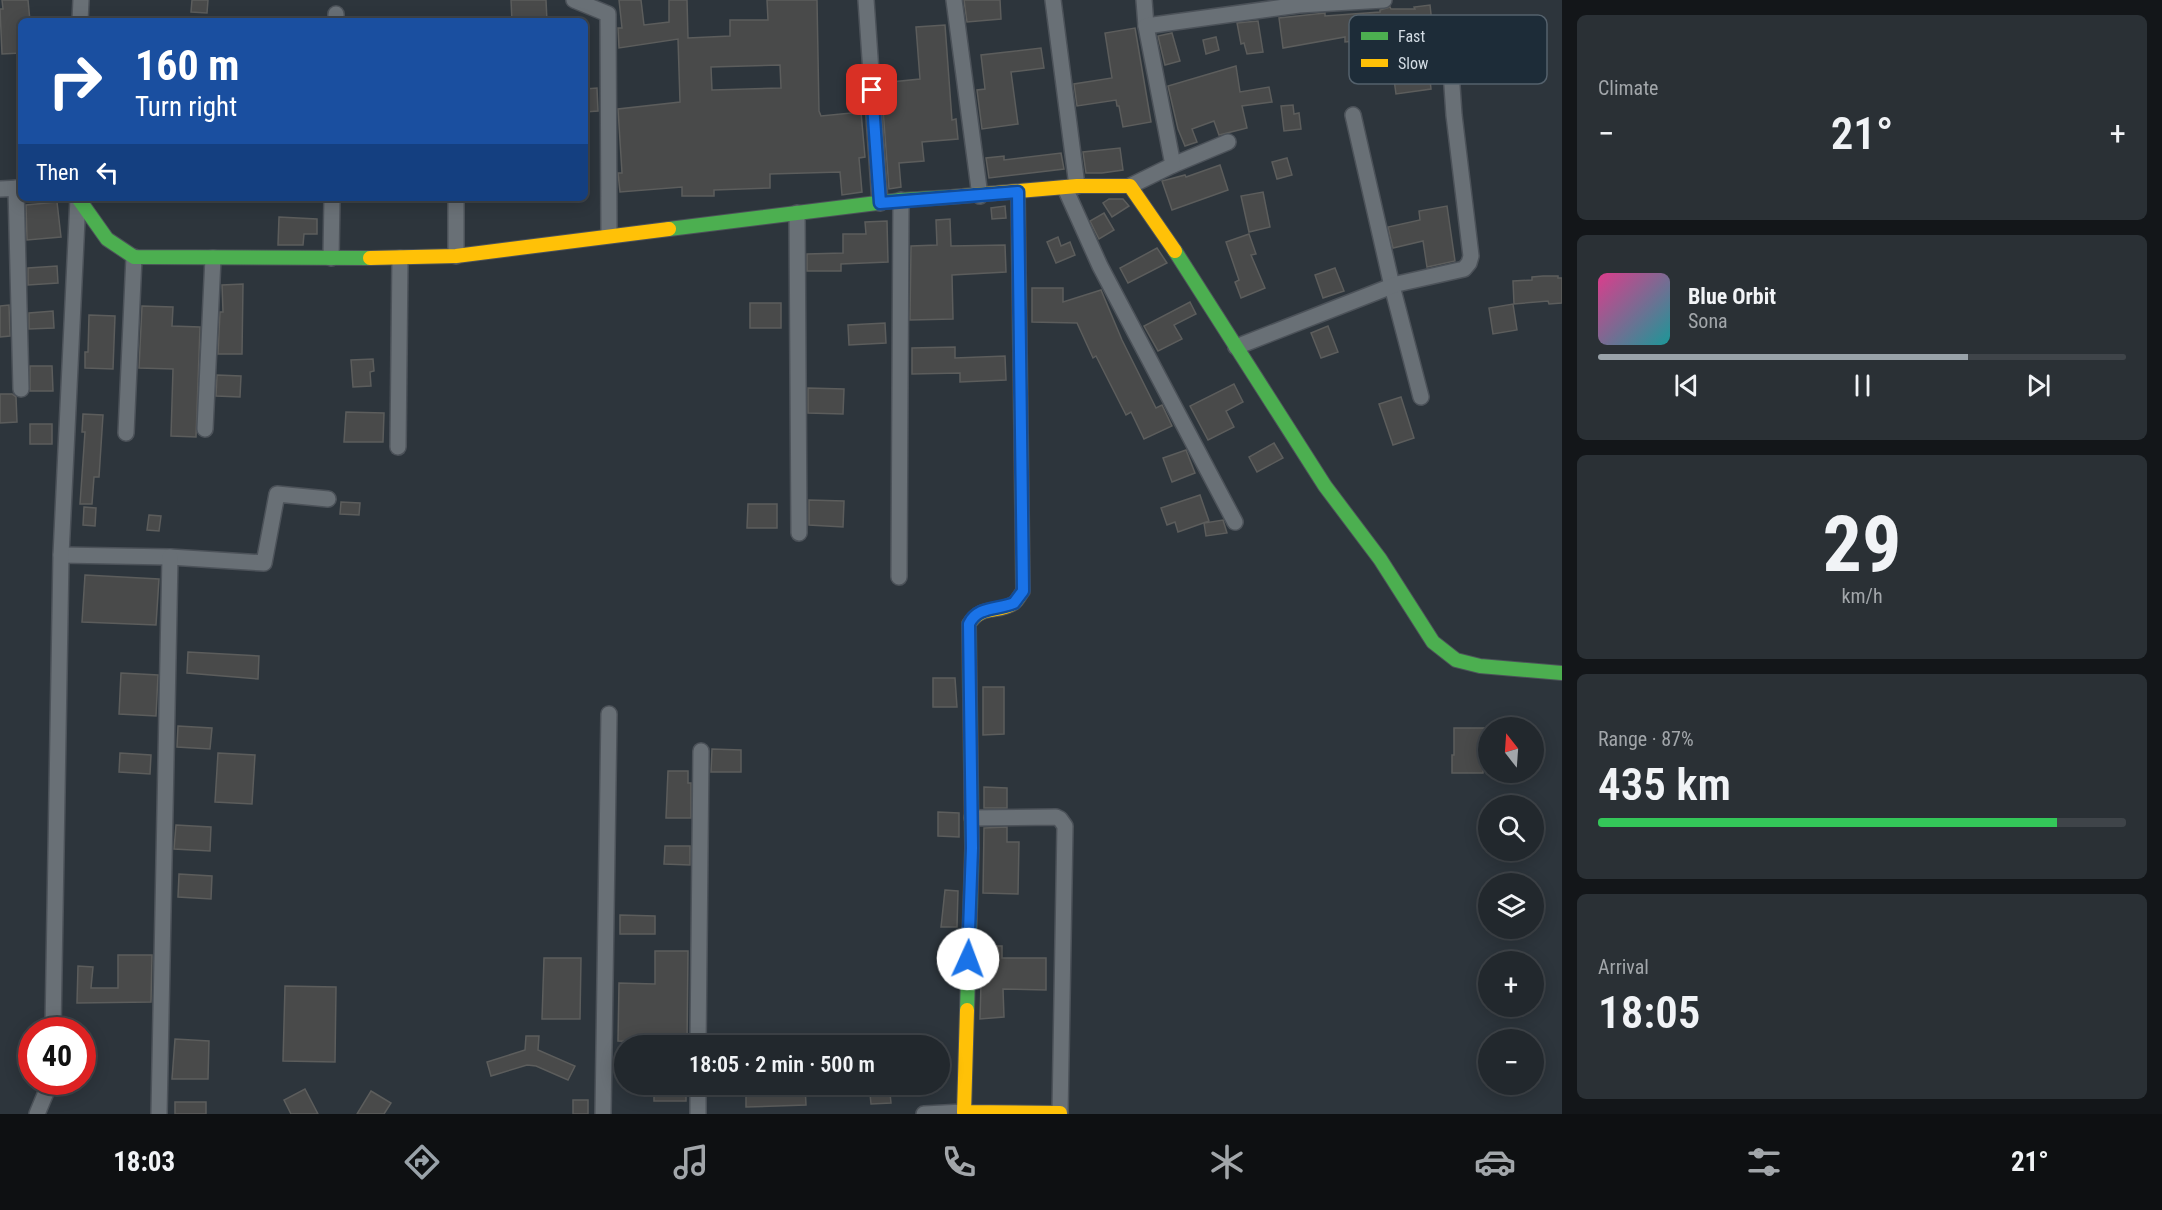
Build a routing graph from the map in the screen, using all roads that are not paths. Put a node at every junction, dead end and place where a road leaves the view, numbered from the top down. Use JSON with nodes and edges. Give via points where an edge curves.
{"nodes":[{"id":1,"x":81,"y":0,"type":"edge"},
{"id":2,"x":574,"y":0,"type":"edge"},
{"id":3,"x":866,"y":0,"type":"edge"},
{"id":4,"x":954,"y":0,"type":"edge"},
{"id":5,"x":1053,"y":0,"type":"edge"},
{"id":6,"x":1144,"y":0,"type":"edge"},
{"id":7,"x":1383,"y":0,"type":"edge"},
{"id":8,"x":1299,"y":2,"type":"edge"},
{"id":9,"x":80,"y":18,"type":"edge"},
{"id":10,"x":1146,"y":26,"type":"junction"},
{"id":11,"x":1452,"y":84,"type":"edge"},
{"id":12,"x":1353,"y":115,"type":"dead end"},
{"id":13,"x":1228,"y":142,"type":"dead end"},
{"id":14,"x":1173,"y":165,"type":"junction"},
{"id":15,"x":1130,"y":186,"type":"junction"},
{"id":16,"x":1071,"y":187,"type":"junction"},
{"id":17,"x":12,"y":189,"type":"edge"},
{"id":18,"x":1018,"y":192,"type":"junction"},
{"id":19,"x":980,"y":196,"type":"junction"},
{"id":20,"x":901,"y":200,"type":"junction"},
{"id":21,"x":78,"y":201,"type":"edge"},
{"id":22,"x":80,"y":201,"type":"edge"},
{"id":23,"x":332,"y":201,"type":"edge"},
{"id":24,"x":456,"y":201,"type":"edge"},
{"id":25,"x":880,"y":203,"type":"junction"},
{"id":26,"x":797,"y":213,"type":"junction"},
{"id":27,"x":609,"y":235,"type":"junction"},
{"id":28,"x":456,"y":256,"type":"junction"},
{"id":29,"x":134,"y":257,"type":"junction"},
{"id":30,"x":213,"y":258,"type":"junction"},
{"id":31,"x":331,"y":258,"type":"junction"},
{"id":32,"x":400,"y":258,"type":"junction"},
{"id":33,"x":1392,"y":286,"type":"junction"},
{"id":34,"x":1236,"y":347,"type":"junction"},
{"id":35,"x":21,"y":389,"type":"dead end"},
{"id":36,"x":1420,"y":397,"type":"dead end"},
{"id":37,"x":205,"y":429,"type":"dead end"},
{"id":38,"x":126,"y":433,"type":"dead end"},
{"id":39,"x":398,"y":447,"type":"dead end"},
{"id":40,"x":328,"y":499,"type":"dead end"},
{"id":41,"x":1235,"y":522,"type":"dead end"},
{"id":42,"x":800,"y":534,"type":"dead end"},
{"id":43,"x":61,"y":555,"type":"junction"},
{"id":44,"x":170,"y":557,"type":"junction"},
{"id":45,"x":899,"y":577,"type":"dead end"},
{"id":46,"x":1562,"y":673,"type":"edge"},
{"id":47,"x":609,"y":714,"type":"dead end"},
{"id":48,"x":701,"y":751,"type":"dead end"},
{"id":49,"x":972,"y":818,"type":"junction"},
{"id":50,"x":53,"y":1017,"type":"edge"},
{"id":51,"x":698,"y":1035,"type":"edge"},
{"id":52,"x":45,"y":1095,"type":"edge"},
{"id":53,"x":698,"y":1095,"type":"edge"},
{"id":54,"x":964,"y":1113,"type":"edge"},
{"id":55,"x":37,"y":1114,"type":"edge"},
{"id":56,"x":159,"y":1114,"type":"edge"},
{"id":57,"x":603,"y":1114,"type":"edge"},
{"id":58,"x":698,"y":1114,"type":"edge"},
{"id":59,"x":924,"y":1114,"type":"edge"},
{"id":60,"x":1060,"y":1114,"type":"edge"}],
"edges":[{"from":1,"to":9,"type":"street"},
{"from":2,"to":27,"type":"street","via":[[608,14]]},
{"from":3,"to":25,"type":"street"},
{"from":4,"to":19,"type":"street"},
{"from":5,"to":16,"type":"street"},
{"from":6,"to":10,"type":"street"},
{"from":7,"to":8,"type":"street"},
{"from":8,"to":10,"type":"street"},
{"from":10,"to":14,"type":"street"},
{"from":11,"to":33,"type":"street","via":[[1469,263],[1464,269]]},
{"from":12,"to":33,"type":"street"},
{"from":13,"to":14,"type":"street"},
{"from":14,"to":15,"type":"street"},
{"from":15,"to":16,"type":"street"},
{"from":15,"to":34,"type":"street"},
{"from":16,"to":18,"type":"street"},
{"from":16,"to":41,"type":"street","via":[[1100,266]]},
{"from":17,"to":35,"type":"street"},
{"from":18,"to":19,"type":"street"},
{"from":18,"to":49,"type":"street","via":[[1023,591],[1014,603],[979,612],[969,624]]},
{"from":19,"to":20,"type":"street"},
{"from":20,"to":25,"type":"street"},
{"from":20,"to":45,"type":"street"},
{"from":21,"to":43,"type":"street"},
{"from":22,"to":29,"type":"street","via":[[103,237]]},
{"from":23,"to":31,"type":"street"},
{"from":24,"to":28,"type":"street"},
{"from":25,"to":26,"type":"street"},
{"from":26,"to":27,"type":"street"},
{"from":26,"to":42,"type":"street"},
{"from":27,"to":28,"type":"street"},
{"from":28,"to":32,"type":"street"},
{"from":29,"to":30,"type":"street"},
{"from":29,"to":38,"type":"street"},
{"from":30,"to":31,"type":"street"},
{"from":30,"to":37,"type":"street"},
{"from":31,"to":32,"type":"street"},
{"from":32,"to":39,"type":"street"},
{"from":33,"to":34,"type":"street"},
{"from":33,"to":36,"type":"street"},
{"from":34,"to":46,"type":"street","via":[[1325,486],[1380,559],[1433,642],[1456,660],[1480,666]]},
{"from":40,"to":44,"type":"street","via":[[277,494],[264,563]]},
{"from":43,"to":44,"type":"street"},
{"from":43,"to":50,"type":"street"},
{"from":44,"to":56,"type":"street"},
{"from":47,"to":57,"type":"street"},
{"from":48,"to":51,"type":"street"},
{"from":49,"to":54,"type":"street"},
{"from":49,"to":60,"type":"street","via":[[1056,817],[1065,826]]},
{"from":52,"to":55,"type":"street"},
{"from":53,"to":58,"type":"street"},
{"from":54,"to":59,"type":"street"},
{"from":54,"to":60,"type":"street"}]}
